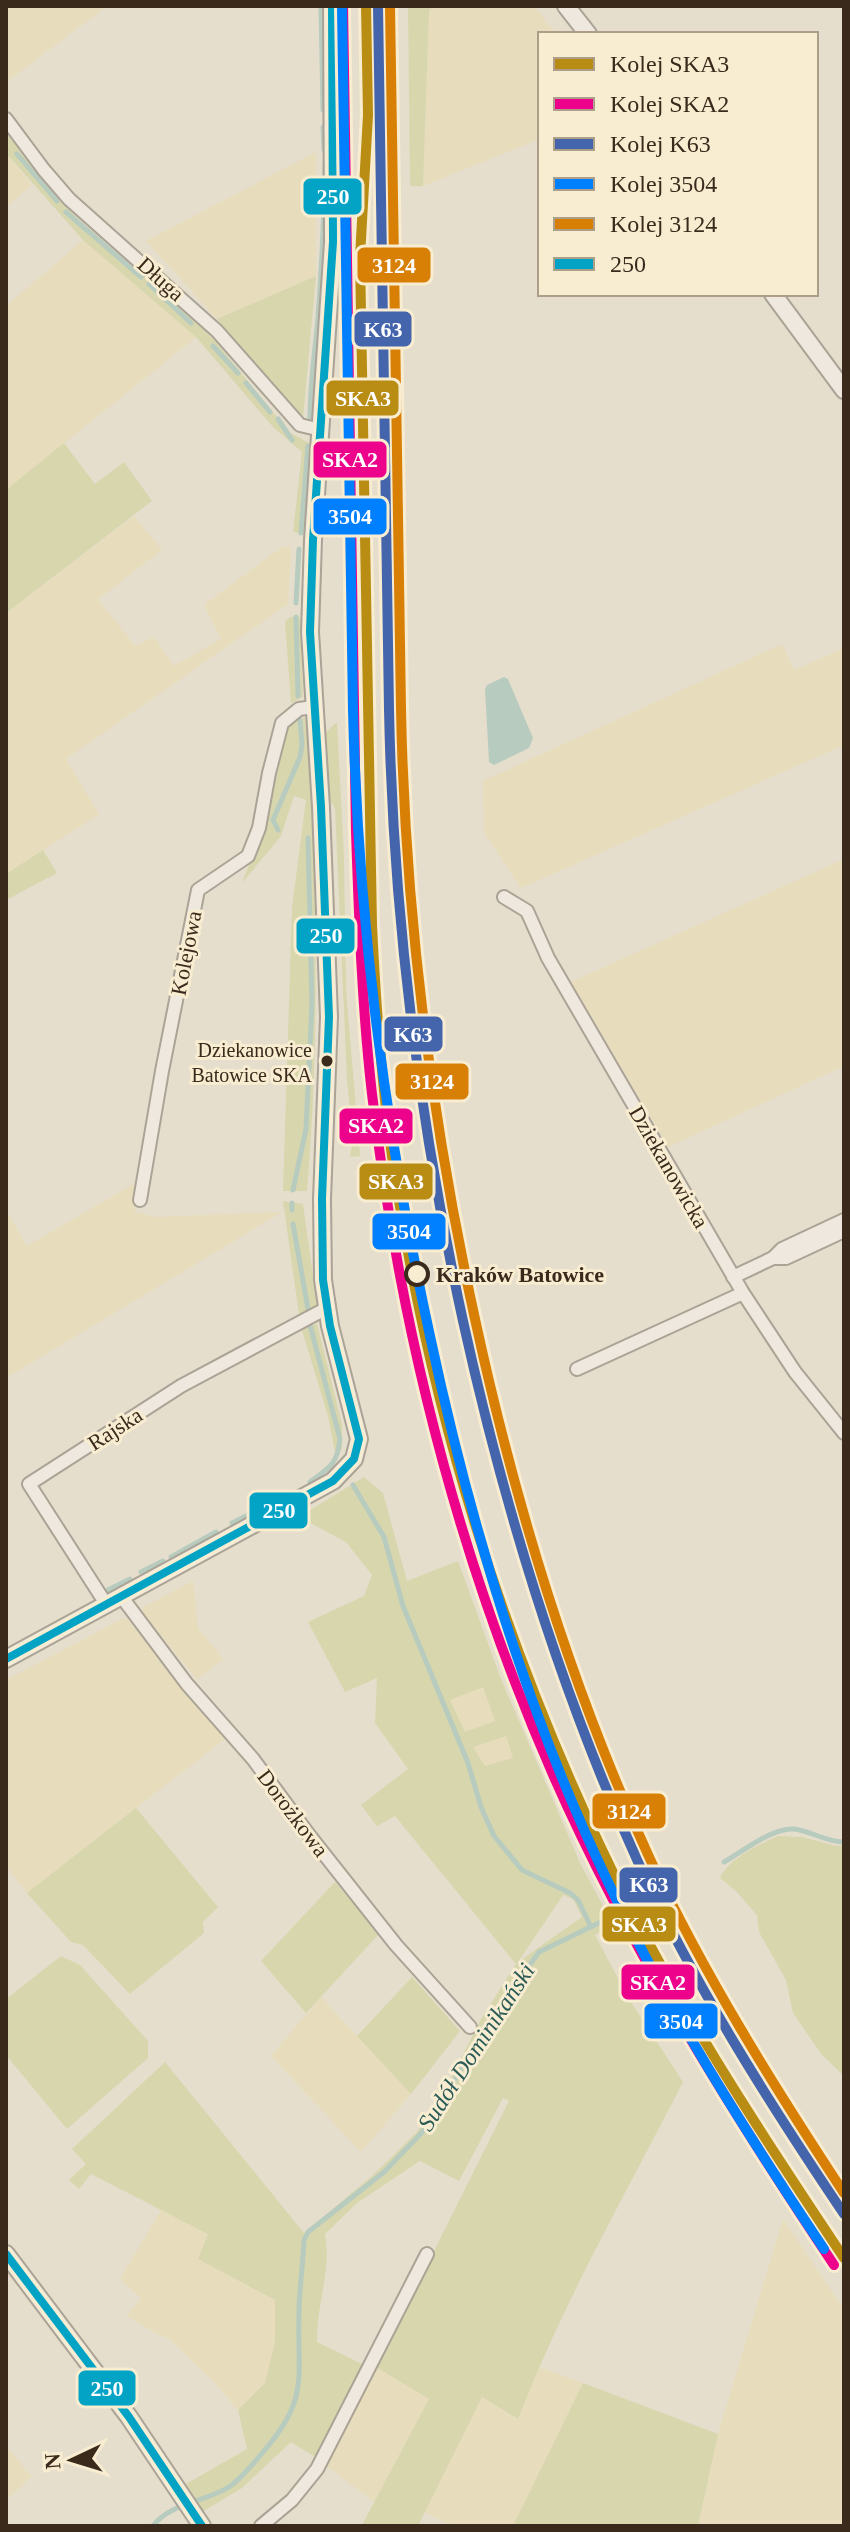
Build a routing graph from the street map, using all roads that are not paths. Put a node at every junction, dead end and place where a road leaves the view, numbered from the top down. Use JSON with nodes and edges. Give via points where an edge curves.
{"nodes":[{"id":1,"x":332,"y":6,"type":"edge"},
{"id":2,"x":566,"y":6,"type":"edge"},
{"id":3,"x":586,"y":32,"type":"edge"},
{"id":4,"x":6,"y":119,"type":"edge"},
{"id":5,"x":774,"y":296,"type":"edge"},
{"id":6,"x":844,"y":390,"type":"edge"},
{"id":7,"x":321,"y":430,"type":"junction"},
{"id":8,"x":314,"y":707,"type":"junction"},
{"id":9,"x":504,"y":897,"type":"dead end"},
{"id":10,"x":140,"y":1200,"type":"dead end"},
{"id":11,"x":844,"y":1220,"type":"edge"},
{"id":12,"x":844,"y":1231,"type":"edge"},
{"id":13,"x":773,"y":1258,"type":"junction"},
{"id":14,"x":733,"y":1277,"type":"junction"},
{"id":15,"x":743,"y":1293,"type":"junction"},
{"id":16,"x":327,"y":1308,"type":"junction"},
{"id":17,"x":577,"y":1369,"type":"dead end"},
{"id":18,"x":844,"y":1433,"type":"edge"},
{"id":19,"x":114,"y":1600,"type":"junction"},
{"id":20,"x":6,"y":1659,"type":"edge"},
{"id":21,"x":470,"y":2027,"type":"dead end"},
{"id":22,"x":6,"y":2254,"type":"edge"},
{"id":23,"x":427,"y":2254,"type":"dead end"},
{"id":24,"x":197,"y":2519,"type":"edge"},
{"id":25,"x":261,"y":2526,"type":"edge"}],
"edges":[{"from":1,"to":7,"type":"street","via":[[333,242]]},
{"from":2,"to":3,"type":"street"},
{"from":4,"to":7,"type":"street","name":"Długa","via":[[69,199],[217,331],[300,425]]},
{"from":5,"to":6,"type":"street"},
{"from":7,"to":8,"type":"street","via":[[310,609]]},
{"from":8,"to":10,"type":"street","name":"Kolejowa","via":[[299,709],[282,723],[248,856],[198,890]]},
{"from":8,"to":16,"type":"street","via":[[329,1017],[322,1199]]},
{"from":9,"to":14,"type":"street","name":"Dziekanowicka","via":[[527,911],[548,958]]},
{"from":11,"to":13,"type":"street"},
{"from":12,"to":13,"type":"street","via":[[786,1258]]},
{"from":13,"to":14,"type":"street"},
{"from":14,"to":15,"type":"street","name":"Dziekanowicka"},
{"from":15,"to":17,"type":"street"},
{"from":15,"to":18,"type":"street","name":"Dziekanowicka","via":[[795,1372]]},
{"from":16,"to":19,"type":"street","via":[[359,1439],[348,1468]]},
{"from":16,"to":19,"type":"street","name":"Rajska","via":[[181,1386],[29,1484]]},
{"from":19,"to":20,"type":"street"},
{"from":19,"to":21,"type":"street","name":"Dorożkowa","via":[[253,1759],[396,1945]]},
{"from":22,"to":24,"type":"street","via":[[124,2409]]},
{"from":23,"to":25,"type":"street","via":[[317,2469]]}]}
